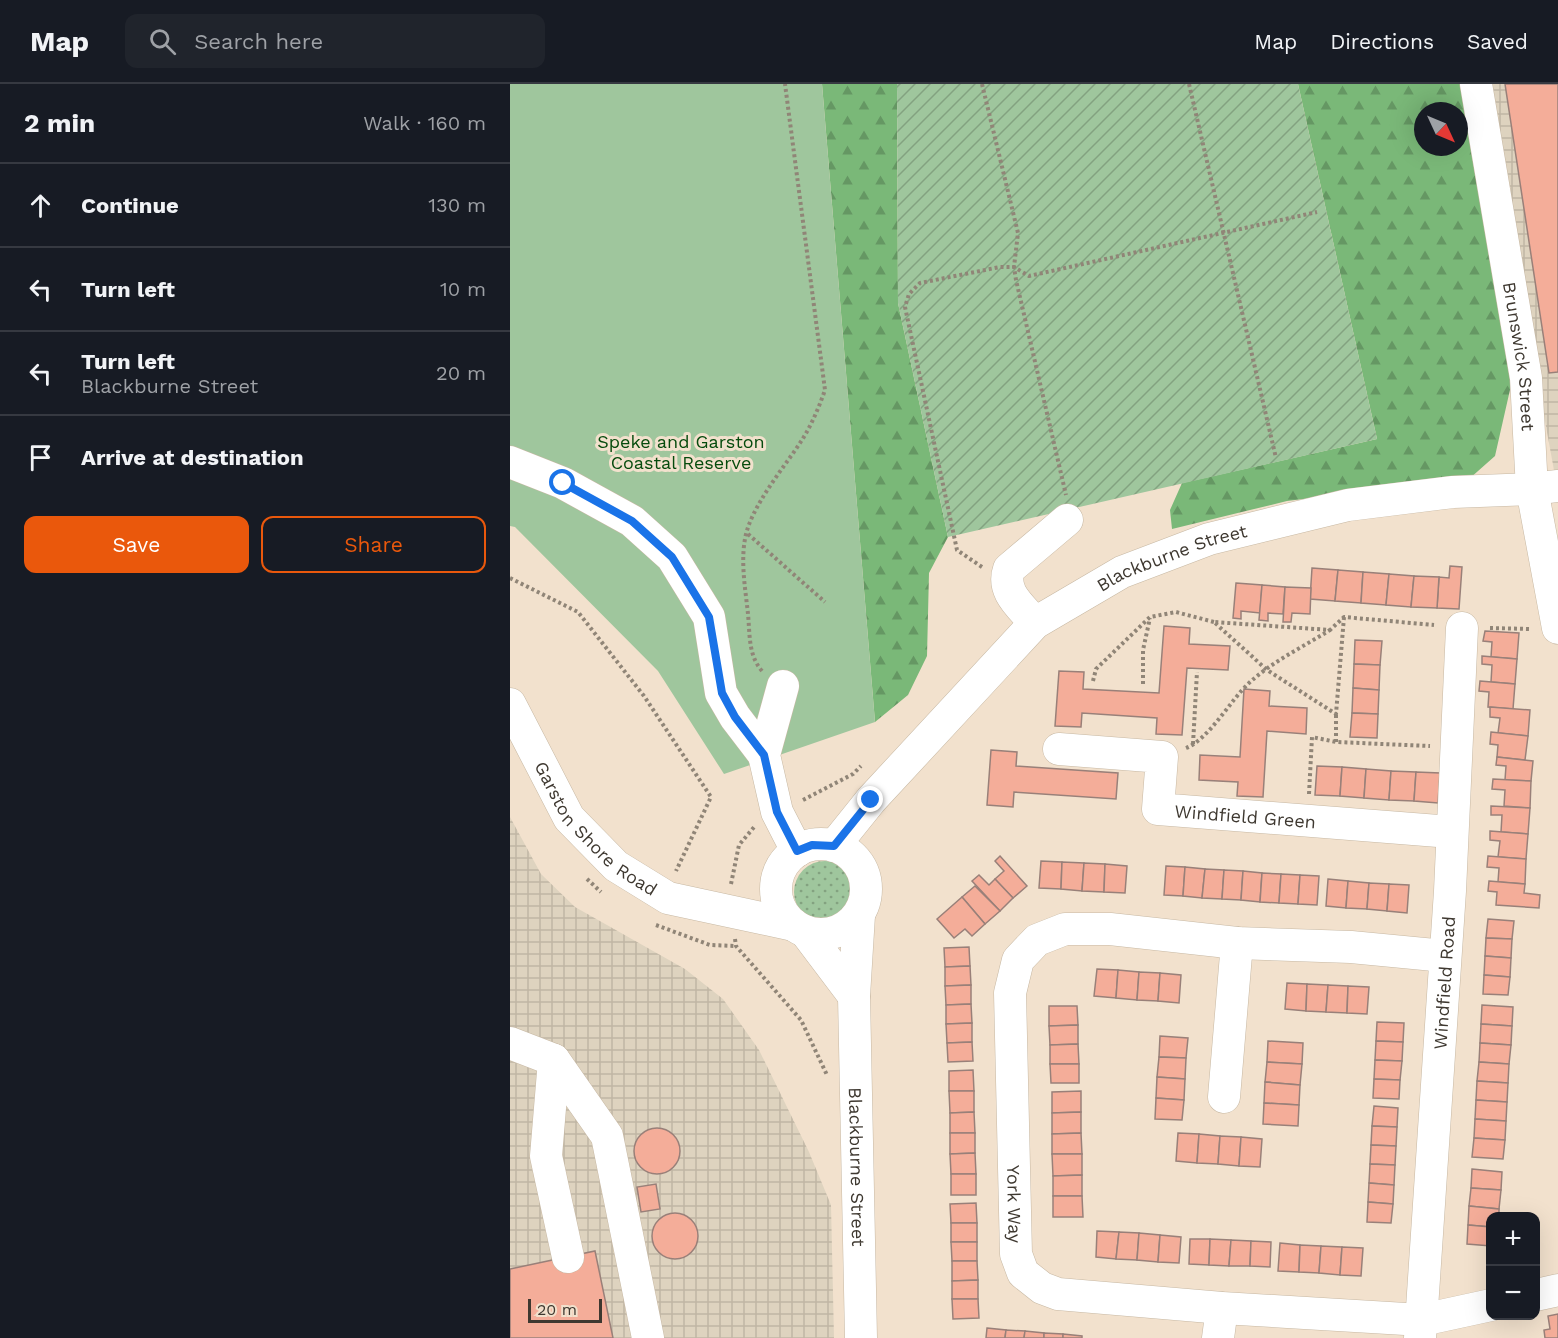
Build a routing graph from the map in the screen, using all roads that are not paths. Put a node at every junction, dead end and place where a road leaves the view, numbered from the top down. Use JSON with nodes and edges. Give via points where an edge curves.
{"nodes":[{"id":1,"x":1476,"y":84,"type":"edge"},
{"id":2,"x":510,"y":462,"type":"edge"},
{"id":3,"x":1545,"y":488,"type":"edge"},
{"id":4,"x":1066,"y":520,"type":"road end"},
{"id":5,"x":1035,"y":622,"type":"junction"},
{"id":6,"x":1462,"y":628,"type":"road end"},
{"id":7,"x":1547,"y":629,"type":"edge"},
{"id":8,"x":774,"y":680,"type":"road end"},
{"id":9,"x":510,"y":704,"type":"edge"},
{"id":10,"x":1059,"y":749,"type":"dead end"},
{"id":11,"x":764,"y":755,"type":"junction"},
{"id":12,"x":1451,"y":832,"type":"junction"},
{"id":13,"x":797,"y":851,"type":"junction"},
{"id":14,"x":846,"y":854,"type":"junction"},
{"id":15,"x":776,"y":886,"type":"junction"},
{"id":16,"x":724,"y":893,"type":"junction"},
{"id":17,"x":859,"y":915,"type":"junction"},
{"id":18,"x":799,"y":928,"type":"junction"},
{"id":19,"x":1237,"y":943,"type":"junction"},
{"id":20,"x":1445,"y":956,"type":"junction"},
{"id":21,"x":854,"y":996,"type":"junction"},
{"id":22,"x":510,"y":1043,"type":"edge"},
{"id":23,"x":554,"y":1060,"type":"junction"},
{"id":24,"x":1224,"y":1097,"type":"dead end"},
{"id":25,"x":567,"y":1257,"type":"dead end"},
{"id":26,"x":1558,"y":1290,"type":"edge"},
{"id":27,"x":1540,"y":1293,"type":"edge"},
{"id":28,"x":1486,"y":1307,"type":"edge"},
{"id":29,"x":1220,"y":1323,"type":"edge"},
{"id":30,"x":1421,"y":1329,"type":"edge"},
{"id":31,"x":648,"y":1338,"type":"edge"},
{"id":32,"x":861,"y":1338,"type":"edge"}],
"edges":[{"from":1,"to":3,"type":"street","name":"Brunswick Street"},
{"from":2,"to":11,"type":"street","via":[[563,483],[632,521],[672,557],[709,617],[722,693]]},
{"from":3,"to":5,"type":"street","name":"Blackburne Street","via":[[1453,492],[1348,505],[1209,539],[1122,572]]},
{"from":3,"to":7,"type":"street","name":"Brunswick Street"},
{"from":4,"to":5,"type":"street","via":[[1010,569],[1006,579],[1010,594]]},
{"from":5,"to":14,"type":"street","name":"Blackburne Street","via":[[871,800]]},
{"from":6,"to":12,"type":"street","name":"Windfield Road"},
{"from":8,"to":11,"type":"street"},
{"from":9,"to":16,"type":"street","name":"Garston Shore Road","via":[[569,818],[616,866],[668,898]]},
{"from":10,"to":12,"type":"street","name":"Windfield Green","via":[[1162,757],[1158,809]]},
{"from":11,"to":13,"type":"street","via":[[777,812]]},
{"from":12,"to":20,"type":"street","name":"Windfield Road"},
{"from":13,"to":14,"type":"street","via":[[812,845]]},
{"from":13,"to":15,"type":"street","via":[[782,867]]},
{"from":14,"to":17,"type":"street","via":[[866,882]]},
{"from":15,"to":16,"type":"street"},
{"from":15,"to":18,"type":"street","via":[[780,909]]},
{"from":16,"to":18,"type":"street","name":"Garston Shore Road"},
{"from":17,"to":18,"type":"street","via":[[834,933],[820,935]]},
{"from":17,"to":21,"type":"street","name":"Blackburne Street"},
{"from":18,"to":21,"type":"street"},
{"from":19,"to":20,"type":"street","name":"York Way","via":[[1351,947]]},
{"from":19,"to":24,"type":"street"},
{"from":19,"to":29,"type":"street","name":"York Way","via":[[1110,929],[1065,929],[1037,940],[1018,960],[1010,993],[1016,1254],[1023,1273],[1042,1288],[1059,1294]]},
{"from":20,"to":30,"type":"street","name":"Windfield Road"},
{"from":21,"to":32,"type":"street","name":"Blackburne Street"},
{"from":22,"to":23,"type":"street"},
{"from":23,"to":25,"type":"street","via":[[546,1156]]},
{"from":23,"to":31,"type":"street","via":[[607,1136]]},
{"from":26,"to":27,"type":"street"},
{"from":28,"to":30,"type":"street","name":"York Way"},
{"from":29,"to":30,"type":"street","name":"York Way"}]}
